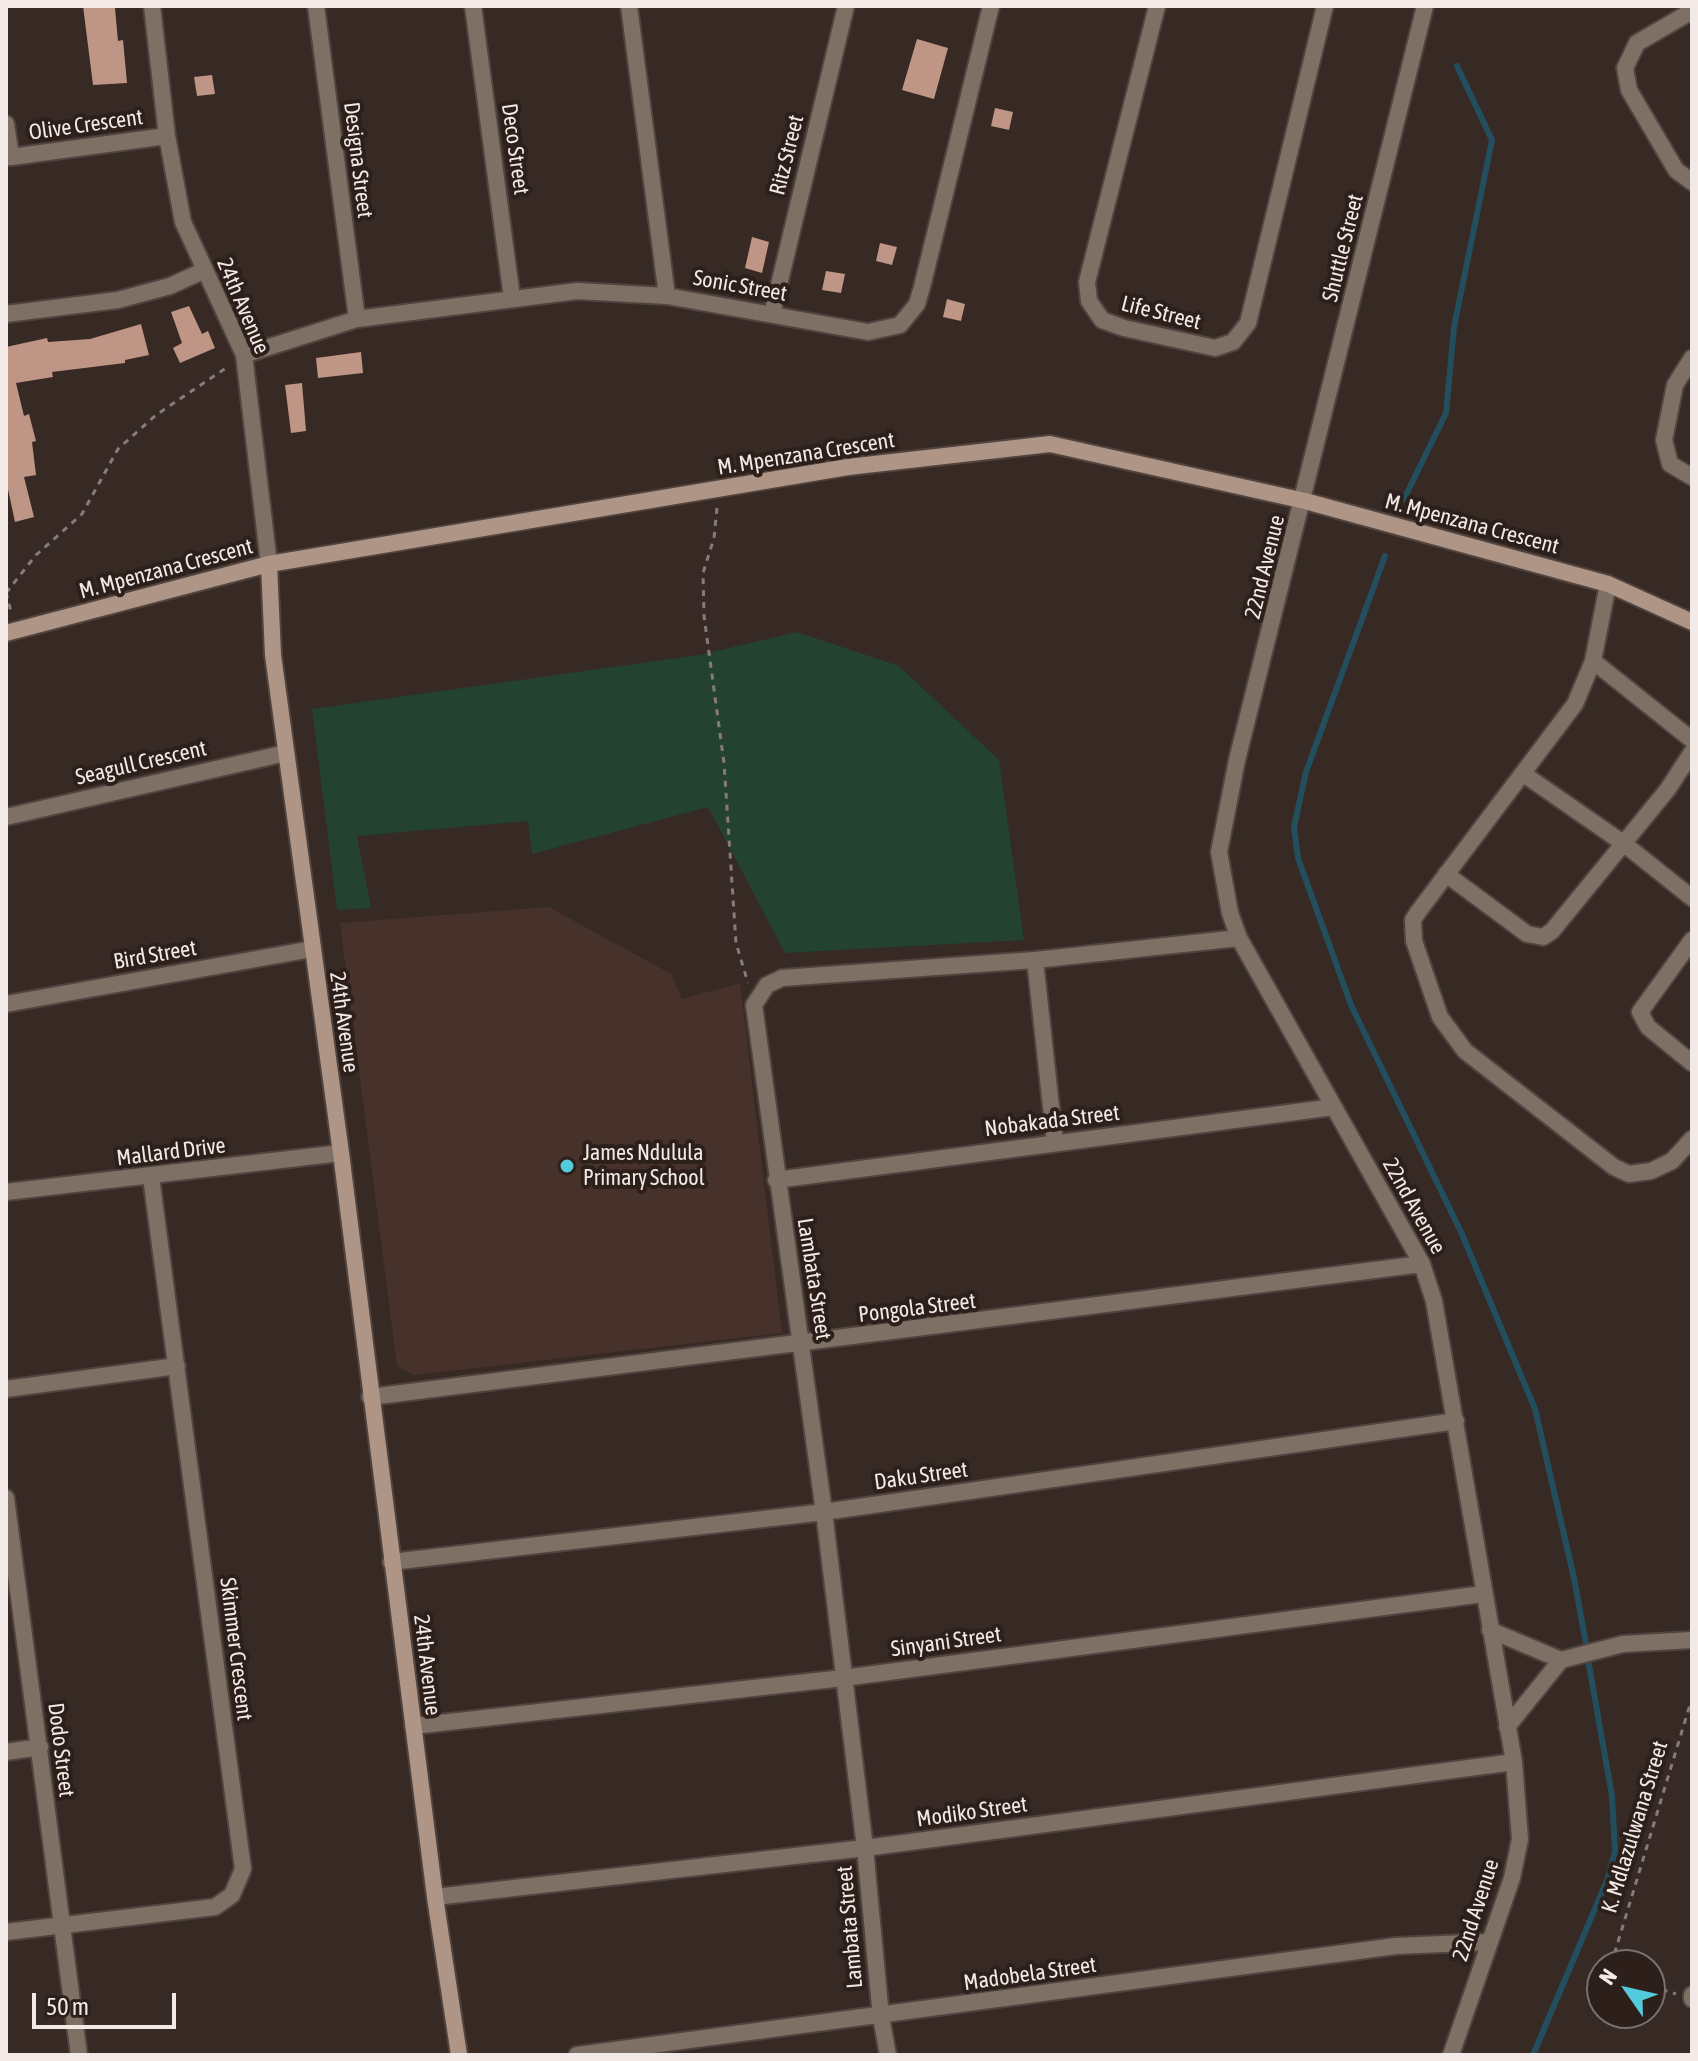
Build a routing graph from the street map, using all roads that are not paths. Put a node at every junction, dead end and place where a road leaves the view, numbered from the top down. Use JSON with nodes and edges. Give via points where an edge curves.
{"nodes":[{"id":1,"x":152,"y":6,"type":"edge"},
{"id":2,"x":316,"y":6,"type":"edge"},
{"id":3,"x":473,"y":6,"type":"edge"},
{"id":4,"x":629,"y":6,"type":"edge"},
{"id":5,"x":846,"y":6,"type":"edge"},
{"id":6,"x":991,"y":6,"type":"edge"},
{"id":7,"x":1157,"y":6,"type":"edge"},
{"id":8,"x":1325,"y":6,"type":"edge"},
{"id":9,"x":1425,"y":6,"type":"edge"},
{"id":10,"x":1692,"y":11,"type":"edge"},
{"id":11,"x":6,"y":124,"type":"edge"},
{"id":12,"x":167,"y":136,"type":"junction"},
{"id":13,"x":8,"y":157,"type":"edge"},
{"id":14,"x":1692,"y":182,"type":"edge"},
{"id":15,"x":205,"y":270,"type":"junction"},
{"id":16,"x":667,"y":296,"type":"junction"},
{"id":17,"x":512,"y":298,"type":"junction"},
{"id":18,"x":6,"y":314,"type":"edge"},
{"id":19,"x":772,"y":314,"type":"junction"},
{"id":20,"x":357,"y":319,"type":"junction"},
{"id":21,"x":244,"y":355,"type":"junction"},
{"id":22,"x":1692,"y":358,"type":"edge"},
{"id":23,"x":1692,"y":477,"type":"edge"},
{"id":24,"x":1305,"y":501,"type":"junction"},
{"id":25,"x":269,"y":564,"type":"junction"},
{"id":26,"x":1608,"y":584,"type":"junction"},
{"id":27,"x":1692,"y":622,"type":"edge"},
{"id":28,"x":6,"y":633,"type":"edge"},
{"id":29,"x":1593,"y":661,"type":"junction"},
{"id":30,"x":1692,"y":740,"type":"edge"},
{"id":31,"x":1692,"y":752,"type":"edge"},
{"id":32,"x":286,"y":753,"type":"junction"},
{"id":33,"x":1525,"y":775,"type":"junction"},
{"id":34,"x":6,"y":817,"type":"edge"},
{"id":35,"x":1623,"y":843,"type":"junction"},
{"id":36,"x":1446,"y":874,"type":"junction"},
{"id":37,"x":1692,"y":898,"type":"edge"},
{"id":38,"x":1239,"y":938,"type":"junction"},
{"id":39,"x":1692,"y":940,"type":"edge"},
{"id":40,"x":312,"y":949,"type":"junction"},
{"id":41,"x":1035,"y":960,"type":"junction"},
{"id":42,"x":6,"y":1004,"type":"edge"},
{"id":43,"x":1692,"y":1063,"type":"edge"},
{"id":44,"x":1334,"y":1107,"type":"junction"},
{"id":45,"x":1692,"y":1139,"type":"edge"},
{"id":46,"x":1055,"y":1143,"type":"junction"},
{"id":47,"x":341,"y":1153,"type":"junction"},
{"id":48,"x":151,"y":1177,"type":"junction"},
{"id":49,"x":776,"y":1180,"type":"junction"},
{"id":50,"x":6,"y":1192,"type":"edge"},
{"id":51,"x":1422,"y":1264,"type":"junction"},
{"id":52,"x":802,"y":1345,"type":"junction"},
{"id":53,"x":177,"y":1366,"type":"junction"},
{"id":54,"x":6,"y":1389,"type":"edge"},
{"id":55,"x":370,"y":1397,"type":"junction"},
{"id":56,"x":1456,"y":1421,"type":"junction"},
{"id":57,"x":6,"y":1498,"type":"edge"},
{"id":58,"x":824,"y":1512,"type":"junction"},
{"id":59,"x":391,"y":1562,"type":"junction"},
{"id":60,"x":10,"y":1567,"type":"edge"},
{"id":61,"x":1483,"y":1594,"type":"junction"},
{"id":62,"x":1490,"y":1630,"type":"junction"},
{"id":63,"x":1692,"y":1640,"type":"edge"},
{"id":64,"x":1561,"y":1660,"type":"junction"},
{"id":65,"x":843,"y":1678,"type":"junction"},
{"id":66,"x":413,"y":1726,"type":"junction"},
{"id":67,"x":1507,"y":1727,"type":"junction"},
{"id":68,"x":40,"y":1747,"type":"junction"},
{"id":69,"x":6,"y":1752,"type":"edge"},
{"id":70,"x":1514,"y":1762,"type":"junction"},
{"id":71,"x":865,"y":1848,"type":"junction"},
{"id":72,"x":435,"y":1897,"type":"junction"},
{"id":73,"x":60,"y":1924,"type":"junction"},
{"id":74,"x":6,"y":1932,"type":"edge"},
{"id":75,"x":1489,"y":1942,"type":"junction"},
{"id":76,"x":881,"y":2017,"type":"junction"},
{"id":77,"x":79,"y":2055,"type":"edge"},
{"id":78,"x":459,"y":2055,"type":"edge"},
{"id":79,"x":577,"y":2055,"type":"edge"},
{"id":80,"x":888,"y":2055,"type":"edge"},
{"id":81,"x":1451,"y":2055,"type":"edge"}],
"edges":[{"from":1,"to":12,"type":"street","name":"24th Avenue"},
{"from":2,"to":20,"type":"street","name":"Designa Street"},
{"from":3,"to":17,"type":"street","name":"Deco Street"},
{"from":4,"to":16,"type":"street"},
{"from":5,"to":19,"type":"street","name":"Ritz Street"},
{"from":6,"to":19,"type":"street","name":"Sonic Street","via":[[922,287],[908,318],[892,329],[868,332]]},
{"from":7,"to":8,"type":"street","name":"Life Street","via":[[1087,282],[1089,301],[1102,320],[1215,348],[1233,342],[1248,323]]},
{"from":9,"to":24,"type":"street","name":"Shuttle Street"},
{"from":10,"to":14,"type":"street","via":[[1637,43],[1625,68],[1636,103],[1676,170]]},
{"from":11,"to":13,"type":"street","name":"Olive Crescent"},
{"from":12,"to":13,"type":"street","name":"Olive Crescent"},
{"from":12,"to":15,"type":"street","name":"24th Avenue","via":[[183,222]]},
{"from":15,"to":18,"type":"street","via":[[142,295]]},
{"from":15,"to":21,"type":"street","name":"24th Avenue"},
{"from":16,"to":17,"type":"street","name":"Sonic Street","via":[[577,291]]},
{"from":16,"to":19,"type":"street","name":"Sonic Street"},
{"from":17,"to":20,"type":"street","name":"Sonic Street"},
{"from":20,"to":21,"type":"street","name":"Sonic Street"},
{"from":21,"to":25,"type":"street","name":"24th Avenue"},
{"from":22,"to":23,"type":"street","via":[[1675,385],[1664,440],[1670,464]]},
{"from":24,"to":25,"type":"main road","name":"M. Mpenzana Crescent","via":[[1050,444],[848,467]]},
{"from":24,"to":26,"type":"main road","name":"M. Mpenzana Crescent"},
{"from":24,"to":38,"type":"street","name":"22nd Avenue","via":[[1224,817],[1219,852]]},
{"from":25,"to":28,"type":"main road","name":"M. Mpenzana Crescent"},
{"from":25,"to":32,"type":"main road","name":"24th Avenue","via":[[273,655]]},
{"from":26,"to":27,"type":"main road","name":"M. Mpenzana Crescent"},
{"from":26,"to":29,"type":"street"},
{"from":29,"to":30,"type":"street"},
{"from":29,"to":33,"type":"street","via":[[1575,704]]},
{"from":31,"to":35,"type":"street"},
{"from":32,"to":34,"type":"street","name":"Seagull Crescent"},
{"from":32,"to":40,"type":"main road","name":"24th Avenue"},
{"from":33,"to":35,"type":"street"},
{"from":33,"to":36,"type":"street"},
{"from":35,"to":36,"type":"street","via":[[1543,937],[1527,934]]},
{"from":35,"to":37,"type":"street"},
{"from":36,"to":45,"type":"street","via":[[1412,929],[1440,1017],[1465,1051],[1620,1171],[1639,1174],[1661,1168]]},
{"from":38,"to":41,"type":"street"},
{"from":38,"to":44,"type":"street","name":"22nd Avenue"},
{"from":39,"to":43,"type":"street","via":[[1640,1012],[1648,1027]]},
{"from":40,"to":42,"type":"street","name":"Bird Street"},
{"from":40,"to":47,"type":"main road","name":"24th Avenue"},
{"from":41,"to":46,"type":"street"},
{"from":41,"to":49,"type":"street","name":"Lambata Street","via":[[782,978],[767,985],[754,1005]]},
{"from":44,"to":46,"type":"street","name":"Nobakada Street"},
{"from":44,"to":51,"type":"street","name":"22nd Avenue"},
{"from":46,"to":49,"type":"street","name":"Nobakada Street"},
{"from":47,"to":48,"type":"street","name":"Mallard Drive"},
{"from":47,"to":55,"type":"main road","name":"24th Avenue"},
{"from":48,"to":50,"type":"street","name":"Mallard Drive"},
{"from":48,"to":53,"type":"street","name":"Skimmer Crescent"},
{"from":49,"to":52,"type":"street","name":"Lambata Street"},
{"from":51,"to":52,"type":"street","name":"Pongola Street"},
{"from":51,"to":56,"type":"street","name":"22nd Avenue"},
{"from":52,"to":55,"type":"street","name":"Pongola Street"},
{"from":52,"to":58,"type":"street","name":"Lambata Street"},
{"from":53,"to":54,"type":"street"},
{"from":53,"to":73,"type":"street","name":"Skimmer Crescent","via":[[243,1869],[232,1895],[215,1907]]},
{"from":55,"to":59,"type":"main road","name":"24th Avenue"},
{"from":56,"to":58,"type":"street","name":"Daku Street"},
{"from":56,"to":61,"type":"street","name":"22nd Avenue"},
{"from":57,"to":60,"type":"street","name":"Dodo Street"},
{"from":58,"to":59,"type":"street","name":"Daku Street"},
{"from":58,"to":65,"type":"street","name":"Lambata Street"},
{"from":59,"to":66,"type":"main road","name":"24th Avenue"},
{"from":60,"to":68,"type":"street","name":"Dodo Street"},
{"from":61,"to":62,"type":"street","name":"22nd Avenue"},
{"from":61,"to":65,"type":"street","name":"Sinyani Street"},
{"from":62,"to":64,"type":"street"},
{"from":62,"to":67,"type":"street","name":"22nd Avenue"},
{"from":63,"to":64,"type":"street","via":[[1623,1644]]},
{"from":64,"to":67,"type":"street"},
{"from":65,"to":66,"type":"street","name":"Sinyani Street"},
{"from":65,"to":71,"type":"street","name":"Lambata Street"},
{"from":66,"to":72,"type":"main road","name":"24th Avenue"},
{"from":67,"to":70,"type":"street","name":"22nd Avenue"},
{"from":68,"to":69,"type":"street"},
{"from":68,"to":73,"type":"street","name":"Dodo Street"},
{"from":70,"to":71,"type":"street","name":"Modiko Street"},
{"from":70,"to":75,"type":"street","name":"22nd Avenue","via":[[1520,1839]]},
{"from":71,"to":72,"type":"street","name":"Modiko Street"},
{"from":71,"to":76,"type":"street","name":"Lambata Street"},
{"from":72,"to":78,"type":"main road","name":"24th Avenue"},
{"from":73,"to":74,"type":"street","name":"Skimmer Crescent"},
{"from":73,"to":77,"type":"street","name":"Dodo Street"},
{"from":75,"to":76,"type":"street","name":"Madobela Street","via":[[1396,1946]]},
{"from":75,"to":81,"type":"street","name":"22nd Avenue"},
{"from":76,"to":79,"type":"street","name":"Madobela Street"},
{"from":76,"to":80,"type":"street","name":"Lambata Street"}]}
